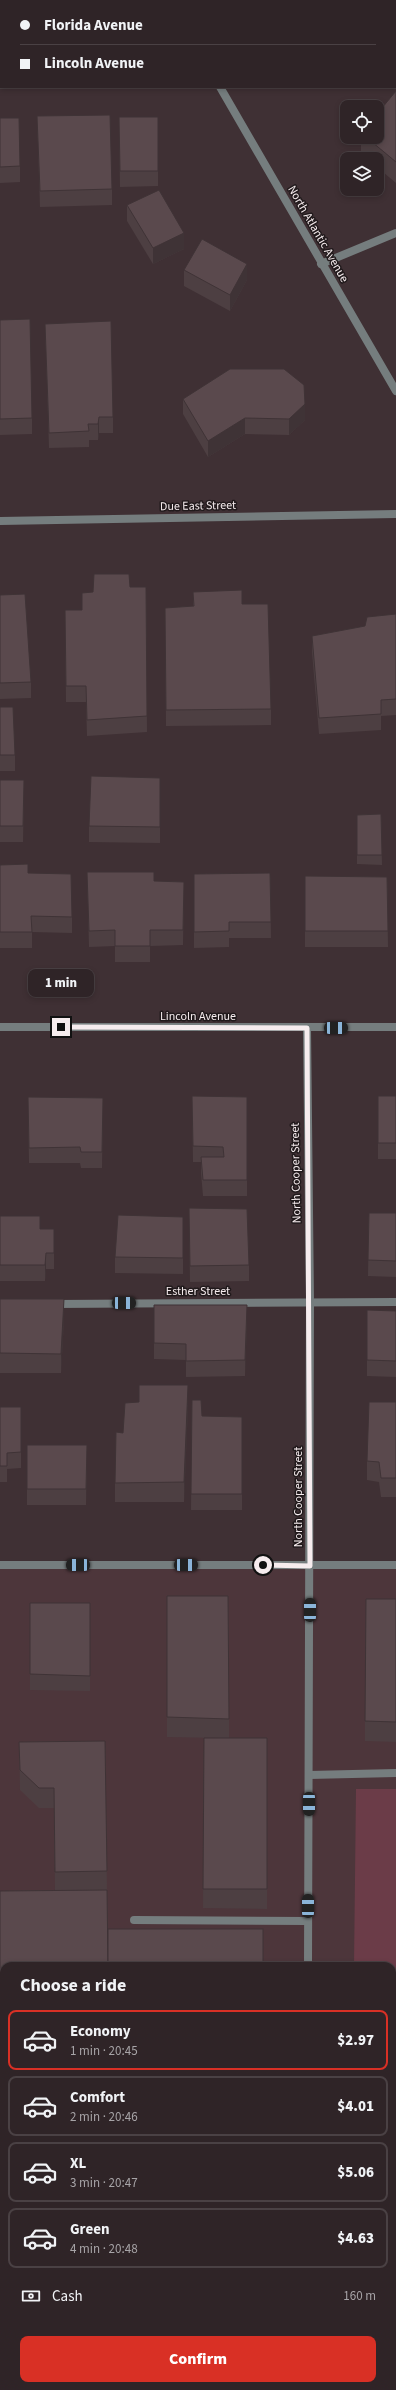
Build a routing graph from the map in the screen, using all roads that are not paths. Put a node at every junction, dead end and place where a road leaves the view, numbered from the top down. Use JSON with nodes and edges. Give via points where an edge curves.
{"nodes":[{"id":1,"x":221,"y":88,"type":"edge"},
{"id":2,"x":396,"y":234,"type":"edge"},
{"id":3,"x":321,"y":264,"type":"junction"},
{"id":4,"x":396,"y":391,"type":"edge"},
{"id":5,"x":396,"y":514,"type":"edge"},
{"id":6,"x":0,"y":521,"type":"edge"},
{"id":7,"x":0,"y":1027,"type":"edge"},
{"id":8,"x":396,"y":1027,"type":"edge"},
{"id":9,"x":307,"y":1028,"type":"junction"},
{"id":10,"x":310,"y":1302,"type":"junction"},
{"id":11,"x":396,"y":1302,"type":"edge"},
{"id":12,"x":48,"y":1304,"type":"edge"},
{"id":13,"x":0,"y":1565,"type":"edge"},
{"id":14,"x":396,"y":1565,"type":"edge"},
{"id":15,"x":310,"y":1566,"type":"junction"},
{"id":16,"x":396,"y":1773,"type":"edge"},
{"id":17,"x":309,"y":1775,"type":"junction"},
{"id":18,"x":134,"y":1920,"type":"dead end"},
{"id":19,"x":308,"y":1921,"type":"junction"},
{"id":20,"x":308,"y":1962,"type":"edge"}],
"edges":[{"from":1,"to":3,"type":"street","name":"North Atlantic Avenue"},
{"from":2,"to":3,"type":"street"},
{"from":3,"to":4,"type":"street","name":"North Atlantic Avenue"},
{"from":5,"to":6,"type":"street","name":"Due East Street"},
{"from":7,"to":9,"type":"street","name":"Lincoln Avenue"},
{"from":8,"to":9,"type":"street","name":"Lincoln Avenue"},
{"from":9,"to":10,"type":"street","name":"North Cooper Street"},
{"from":10,"to":11,"type":"street","name":"Esther Street"},
{"from":10,"to":12,"type":"street","name":"Esther Street"},
{"from":10,"to":15,"type":"street","name":"North Cooper Street"},
{"from":13,"to":15,"type":"street"},
{"from":14,"to":15,"type":"street"},
{"from":15,"to":17,"type":"street","name":"North Cooper Street"},
{"from":16,"to":17,"type":"street"},
{"from":17,"to":19,"type":"street","name":"North Cooper Street"},
{"from":18,"to":19,"type":"street"},
{"from":19,"to":20,"type":"street","name":"North Cooper Street"}]}
